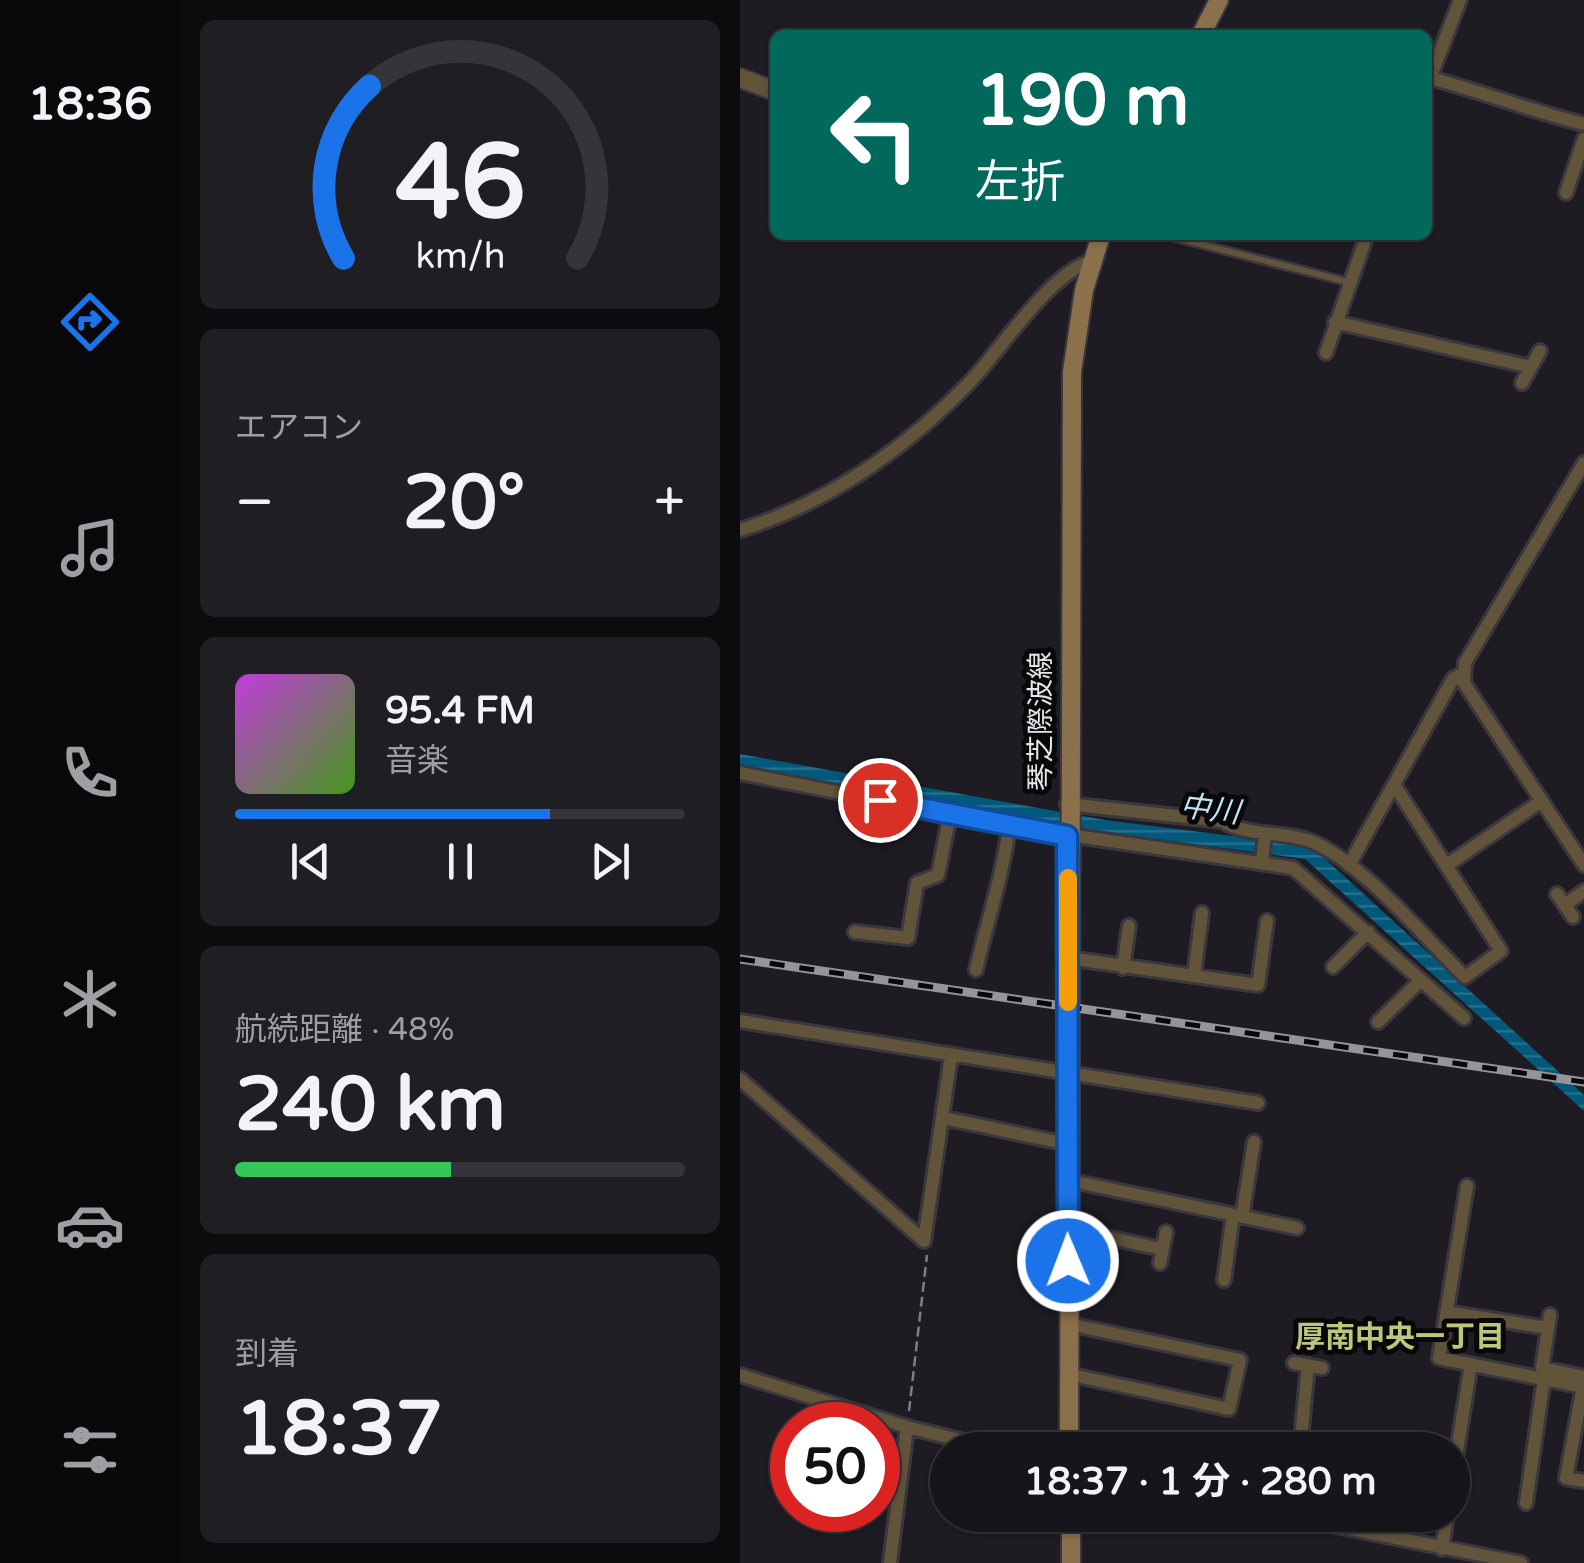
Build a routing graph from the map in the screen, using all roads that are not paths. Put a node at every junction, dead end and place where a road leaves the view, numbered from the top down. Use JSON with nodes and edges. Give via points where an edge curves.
{"nodes":[{"id":1,"x":1218,"y":0,"type":"edge"},
{"id":2,"x":1460,"y":0,"type":"edge"},
{"id":3,"x":1206,"y":30,"type":"edge"},
{"id":4,"x":1432,"y":73,"type":"edge"},
{"id":5,"x":740,"y":78,"type":"edge"},
{"id":6,"x":1432,"y":82,"type":"edge"},
{"id":7,"x":770,"y":89,"type":"edge"},
{"id":8,"x":1584,"y":124,"type":"edge"},
{"id":9,"x":1584,"y":140,"type":"edge"},
{"id":10,"x":1566,"y":194,"type":"dead end"},
{"id":11,"x":1099,"y":240,"type":"edge"},
{"id":12,"x":1184,"y":240,"type":"edge"},
{"id":13,"x":1364,"y":240,"type":"edge"},
{"id":14,"x":1092,"y":261,"type":"junction"},
{"id":15,"x":1348,"y":282,"type":"junction"},
{"id":16,"x":1335,"y":322,"type":"junction"},
{"id":17,"x":1540,"y":351,"type":"dead end"},
{"id":18,"x":1326,"y":352,"type":"dead end"},
{"id":19,"x":1532,"y":366,"type":"junction"},
{"id":20,"x":1522,"y":383,"type":"dead end"},
{"id":21,"x":1584,"y":463,"type":"edge"},
{"id":22,"x":740,"y":530,"type":"edge"},
{"id":23,"x":1464,"y":674,"type":"junction"},
{"id":24,"x":740,"y":773,"type":"edge"},
{"id":25,"x":1395,"y":786,"type":"junction"},
{"id":26,"x":1540,"y":802,"type":"junction"},
{"id":27,"x":1067,"y":806,"type":"junction"},
{"id":28,"x":950,"y":814,"type":"junction"},
{"id":29,"x":1009,"y":826,"type":"junction"},
{"id":30,"x":1067,"y":832,"type":"junction"},
{"id":31,"x":1265,"y":836,"type":"junction"},
{"id":32,"x":1262,"y":860,"type":"junction"},
{"id":33,"x":1349,"y":865,"type":"junction"},
{"id":34,"x":1447,"y":865,"type":"junction"},
{"id":35,"x":1584,"y":865,"type":"edge"},
{"id":36,"x":1584,"y":891,"type":"edge"},
{"id":37,"x":1565,"y":905,"type":"dead end"},
{"id":38,"x":1202,"y":913,"type":"dead end"},
{"id":39,"x":1267,"y":922,"type":"dead end"},
{"id":40,"x":1129,"y":926,"type":"dead end"},
{"id":41,"x":855,"y":932,"type":"dead end"},
{"id":42,"x":1368,"y":932,"type":"junction"},
{"id":43,"x":1068,"y":958,"type":"junction"},
{"id":44,"x":1334,"y":967,"type":"dead end"},
{"id":45,"x":1123,"y":968,"type":"junction"},
{"id":46,"x":976,"y":970,"type":"dead end"},
{"id":47,"x":1194,"y":976,"type":"junction"},
{"id":48,"x":1422,"y":980,"type":"junction"},
{"id":49,"x":1464,"y":1018,"type":"dead end"},
{"id":50,"x":740,"y":1021,"type":"edge"},
{"id":51,"x":1378,"y":1022,"type":"dead end"},
{"id":52,"x":951,"y":1056,"type":"junction"},
{"id":53,"x":1068,"y":1072,"type":"junction"},
{"id":54,"x":740,"y":1079,"type":"edge"},
{"id":55,"x":1258,"y":1103,"type":"dead end"},
{"id":56,"x":944,"y":1118,"type":"junction"},
{"id":57,"x":1254,"y":1142,"type":"dead end"},
{"id":58,"x":1067,"y":1144,"type":"junction"},
{"id":59,"x":1067,"y":1180,"type":"junction"},
{"id":60,"x":1466,"y":1186,"type":"dead end"},
{"id":61,"x":1237,"y":1216,"type":"junction"},
{"id":62,"x":1297,"y":1228,"type":"dead end"},
{"id":63,"x":1068,"y":1230,"type":"junction"},
{"id":64,"x":1166,"y":1232,"type":"dead end"},
{"id":65,"x":1162,"y":1248,"type":"junction"},
{"id":66,"x":1160,"y":1263,"type":"dead end"},
{"id":67,"x":1224,"y":1280,"type":"dead end"},
{"id":68,"x":1446,"y":1312,"type":"junction"},
{"id":69,"x":1068,"y":1324,"type":"junction"},
{"id":70,"x":1472,"y":1364,"type":"junction"},
{"id":71,"x":1308,"y":1365,"type":"dead end"},
{"id":72,"x":1068,"y":1374,"type":"junction"},
{"id":73,"x":740,"y":1375,"type":"edge"},
{"id":74,"x":1544,"y":1378,"type":"junction"},
{"id":75,"x":1584,"y":1383,"type":"edge"},
{"id":76,"x":907,"y":1427,"type":"junction"},
{"id":77,"x":1579,"y":1430,"type":"edge"},
{"id":78,"x":1069,"y":1432,"type":"edge"},
{"id":79,"x":1302,"y":1432,"type":"edge"},
{"id":80,"x":1460,"y":1432,"type":"edge"},
{"id":81,"x":930,"y":1433,"type":"edge"},
{"id":82,"x":1584,"y":1481,"type":"edge"},
{"id":83,"x":1526,"y":1503,"type":"dead end"},
{"id":84,"x":1071,"y":1532,"type":"edge"},
{"id":85,"x":1362,"y":1532,"type":"edge"},
{"id":86,"x":1444,"y":1532,"type":"edge"},
{"id":87,"x":1442,"y":1549,"type":"junction"},
{"id":88,"x":890,"y":1563,"type":"edge"},
{"id":89,"x":1072,"y":1563,"type":"edge"},
{"id":90,"x":1521,"y":1563,"type":"edge"}],
"edges":[{"from":1,"to":3,"type":"main road"},
{"from":2,"to":4,"type":"street"},
{"from":5,"to":7,"type":"street"},
{"from":6,"to":8,"type":"street"},
{"from":9,"to":10,"type":"street"},
{"from":11,"to":14,"type":"main road","name":"琴芝際波線"},
{"from":12,"to":15,"type":"lane"},
{"from":13,"to":15,"type":"street"},
{"from":14,"to":22,"type":"street","via":[[1068,271],[926,424],[824,498]]},
{"from":14,"to":27,"type":"main road","name":"琴芝際波線","via":[[1072,372]]},
{"from":15,"to":16,"type":"street"},
{"from":16,"to":18,"type":"street"},
{"from":16,"to":19,"type":"street"},
{"from":17,"to":19,"type":"street"},
{"from":19,"to":20,"type":"street"},
{"from":21,"to":23,"type":"street"},
{"from":23,"to":25,"type":"street","via":[[1453,679]]},
{"from":23,"to":26,"type":"street"},
{"from":24,"to":28,"type":"street"},
{"from":25,"to":33,"type":"street"},
{"from":25,"to":34,"type":"street"},
{"from":26,"to":34,"type":"street"},
{"from":26,"to":35,"type":"street"},
{"from":27,"to":30,"type":"main road","name":"琴芝際波線"},
{"from":27,"to":31,"type":"street","via":[[1222,821]]},
{"from":28,"to":29,"type":"street"},
{"from":28,"to":41,"type":"street","via":[[938,875],[917,882],[908,938]]},
{"from":29,"to":30,"type":"street"},
{"from":29,"to":46,"type":"street","via":[[1003,877]]},
{"from":30,"to":32,"type":"street"},
{"from":30,"to":43,"type":"main road","name":"琴芝際波線"},
{"from":31,"to":32,"type":"street"},
{"from":31,"to":33,"type":"street","via":[[1311,842]]},
{"from":32,"to":42,"type":"street","via":[[1305,875]]},
{"from":33,"to":34,"type":"street","via":[[1465,977],[1501,951]]},
{"from":36,"to":37,"type":"street"},
{"from":38,"to":47,"type":"street"},
{"from":39,"to":47,"type":"street","via":[[1258,985]]},
{"from":40,"to":45,"type":"street"},
{"from":42,"to":44,"type":"street"},
{"from":42,"to":48,"type":"street"},
{"from":43,"to":45,"type":"street"},
{"from":43,"to":53,"type":"main road","name":"琴芝際波線"},
{"from":45,"to":47,"type":"street"},
{"from":48,"to":49,"type":"street"},
{"from":48,"to":51,"type":"street"},
{"from":50,"to":52,"type":"street"},
{"from":52,"to":53,"type":"street"},
{"from":52,"to":56,"type":"street"},
{"from":53,"to":55,"type":"street"},
{"from":53,"to":58,"type":"main road","name":"琴芝際波線"},
{"from":54,"to":56,"type":"street","via":[[924,1241]]},
{"from":56,"to":58,"type":"street"},
{"from":57,"to":61,"type":"street"},
{"from":58,"to":59,"type":"main road","name":"琴芝際波線"},
{"from":59,"to":61,"type":"street"},
{"from":59,"to":63,"type":"main road","name":"琴芝際波線"},
{"from":60,"to":68,"type":"street"},
{"from":61,"to":62,"type":"street"},
{"from":61,"to":67,"type":"street"},
{"from":63,"to":65,"type":"street"},
{"from":63,"to":69,"type":"main road","name":"琴芝際波線"},
{"from":64,"to":65,"type":"street"},
{"from":65,"to":66,"type":"street"},
{"from":68,"to":70,"type":"street","via":[[1439,1358]]},
{"from":68,"to":75,"type":"street","via":[[1549,1321],[1542,1368]]},
{"from":69,"to":72,"type":"main road","name":"琴芝際波線"},
{"from":69,"to":72,"type":"street","via":[[1240,1360],[1229,1408]]},
{"from":70,"to":74,"type":"street"},
{"from":70,"to":80,"type":"street"},
{"from":71,"to":79,"type":"street"},
{"from":72,"to":78,"type":"main road","name":"琴芝際波線"},
{"from":73,"to":76,"type":"street"},
{"from":74,"to":75,"type":"street"},
{"from":74,"to":83,"type":"street"},
{"from":75,"to":77,"type":"street"},
{"from":76,"to":81,"type":"street"},
{"from":76,"to":88,"type":"street"},
{"from":77,"to":82,"type":"street","via":[[1566,1478]]},
{"from":84,"to":89,"type":"main road"},
{"from":85,"to":87,"type":"street"},
{"from":86,"to":87,"type":"street"},
{"from":87,"to":90,"type":"street"}]}
